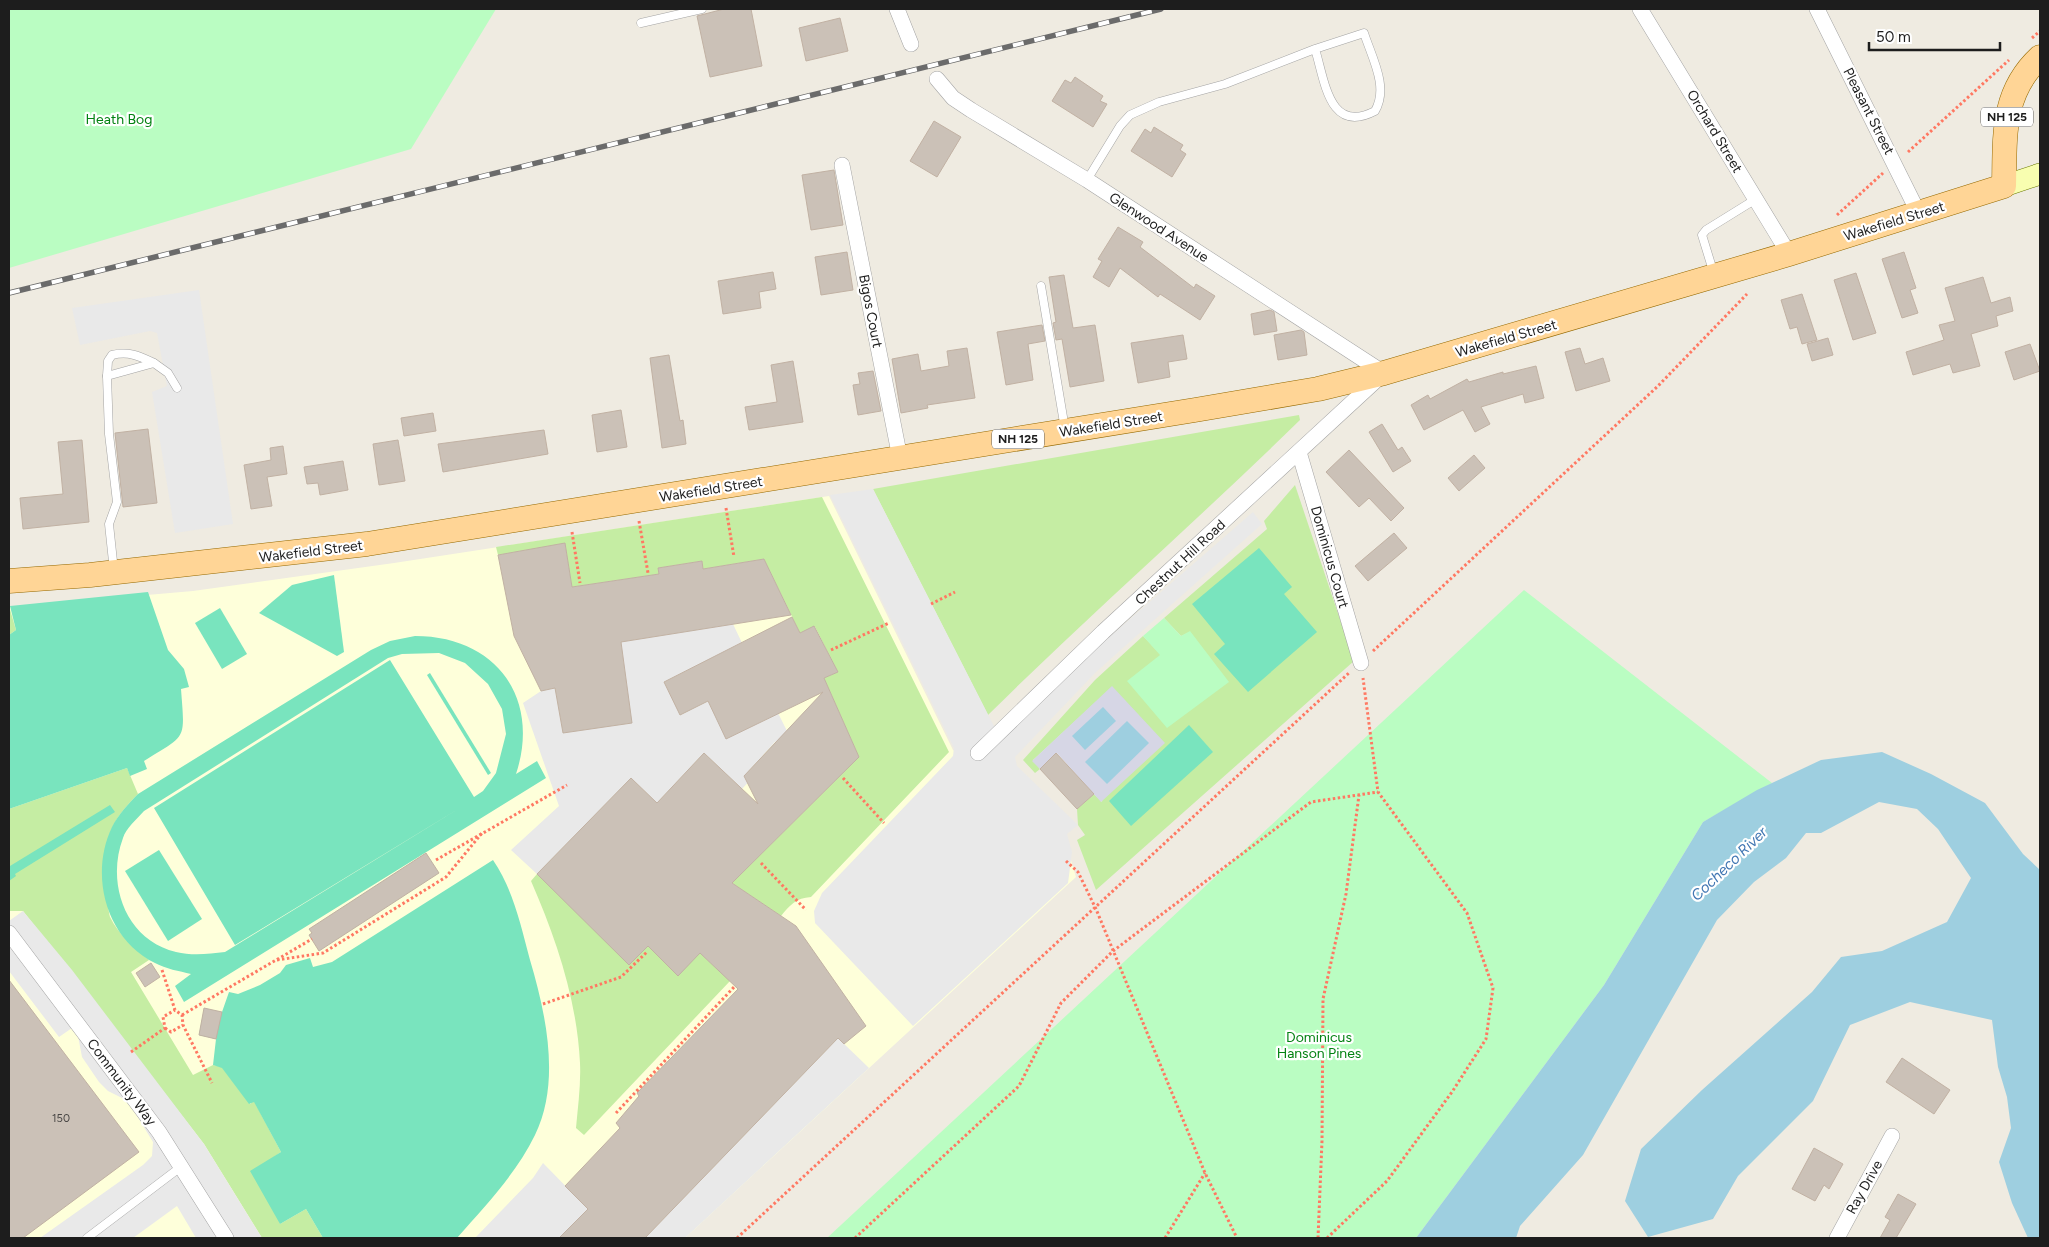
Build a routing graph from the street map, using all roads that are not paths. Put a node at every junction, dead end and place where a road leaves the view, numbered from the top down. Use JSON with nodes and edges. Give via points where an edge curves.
{"nodes":[{"id":1,"x":702,"y":9,"type":"edge"},
{"id":2,"x":897,"y":9,"type":"edge"},
{"id":3,"x":1640,"y":9,"type":"edge"},
{"id":4,"x":1818,"y":9,"type":"edge"},
{"id":5,"x":641,"y":23,"type":"dead end"},
{"id":6,"x":911,"y":44,"type":"dead end"},
{"id":7,"x":1315,"y":49,"type":"junction"},
{"id":8,"x":2034,"y":50,"type":"edge"},
{"id":9,"x":937,"y":79,"type":"dead end"},
{"id":10,"x":842,"y":165,"type":"dead end"},
{"id":11,"x":2040,"y":174,"type":"edge"},
{"id":12,"x":1087,"y":180,"type":"junction"},
{"id":13,"x":2004,"y":186,"type":"junction"},
{"id":14,"x":1756,"y":200,"type":"junction"},
{"id":15,"x":1919,"y":214,"type":"junction"},
{"id":16,"x":1789,"y":254,"type":"junction"},
{"id":17,"x":1714,"y":276,"type":"junction"},
{"id":18,"x":1041,"y":286,"type":"dead end"},
{"id":19,"x":154,"y":363,"type":"junction"},
{"id":20,"x":1384,"y":373,"type":"junction"},
{"id":21,"x":107,"y":376,"type":"junction"},
{"id":22,"x":177,"y":388,"type":"dead end"},
{"id":23,"x":1066,"y":431,"type":"junction"},
{"id":24,"x":1299,"y":452,"type":"junction"},
{"id":25,"x":900,"y":458,"type":"junction"},
{"id":26,"x":114,"y":573,"type":"junction"},
{"id":27,"x":9,"y":581,"type":"edge"},
{"id":28,"x":1361,"y":663,"type":"road end"},
{"id":29,"x":978,"y":753,"type":"dead end"},
{"id":30,"x":9,"y":933,"type":"edge"},
{"id":31,"x":1892,"y":1136,"type":"dead end"},
{"id":32,"x":182,"y":1166,"type":"junction"},
{"id":33,"x":87,"y":1238,"type":"edge"},
{"id":34,"x":226,"y":1238,"type":"edge"},
{"id":35,"x":1837,"y":1238,"type":"edge"}],
"edges":[{"from":1,"to":5,"type":"lane"},
{"from":2,"to":6,"type":"street"},
{"from":3,"to":14,"type":"street","name":"Orchard Street"},
{"from":4,"to":15,"type":"street","name":"Pleasant Street"},
{"from":7,"to":7,"type":"lane","via":[[1364,33],[1382,88],[1375,111],[1354,118],[1342,115],[1333,106]]},
{"from":7,"to":12,"type":"lane","via":[[1225,84],[1159,102],[1130,115]]},
{"from":8,"to":13,"type":"main road","number":"NH 125","via":[[2012,97],[2006,120]]},
{"from":9,"to":12,"type":"street","name":"Glenwood Avenue","via":[[953,98],[970,110]]},
{"from":10,"to":25,"type":"street","name":"Bigos Court"},
{"from":11,"to":13,"type":"main road","name":"Wakefield Street"},
{"from":12,"to":20,"type":"street","name":"Glenwood Avenue"},
{"from":13,"to":15,"type":"main road","name":"Wakefield Street","number":"NH 125"},
{"from":14,"to":16,"type":"street","name":"Orchard Street"},
{"from":14,"to":17,"type":"lane","via":[[1702,235]]},
{"from":15,"to":16,"type":"main road","name":"Wakefield Street","number":"NH 125"},
{"from":16,"to":17,"type":"main road","name":"Wakefield Street","number":"NH 125"},
{"from":17,"to":20,"type":"main road","name":"Wakefield Street","number":"NH 125"},
{"from":18,"to":23,"type":"lane"},
{"from":19,"to":21,"type":"lane"},
{"from":19,"to":21,"type":"lane","via":[[134,354],[112,355],[108,361]]},
{"from":19,"to":22,"type":"lane","via":[[168,373]]},
{"from":20,"to":23,"type":"main road","name":"Wakefield Street","number":"NH 125","via":[[1318,389]]},
{"from":20,"to":24,"type":"street","name":"Chestnut Hill Road"},
{"from":21,"to":26,"type":"lane","via":[[109,434],[117,502],[108,524]]},
{"from":23,"to":25,"type":"main road","name":"Wakefield Street","number":"NH 125"},
{"from":24,"to":28,"type":"street","name":"Dominicus Court"},
{"from":24,"to":29,"type":"street","name":"Chestnut Hill Road","via":[[1103,632]]},
{"from":25,"to":26,"type":"main road","name":"Wakefield Street","number":"NH 125","via":[[367,544]]},
{"from":26,"to":27,"type":"main road","name":"Wakefield Street","number":"NH 125"},
{"from":30,"to":32,"type":"street","name":"Community Way","via":[[111,1066]]},
{"from":31,"to":35,"type":"street","name":"Ray Drive"},
{"from":32,"to":33,"type":"lane"},
{"from":32,"to":34,"type":"street","name":"Community Way"}]}
